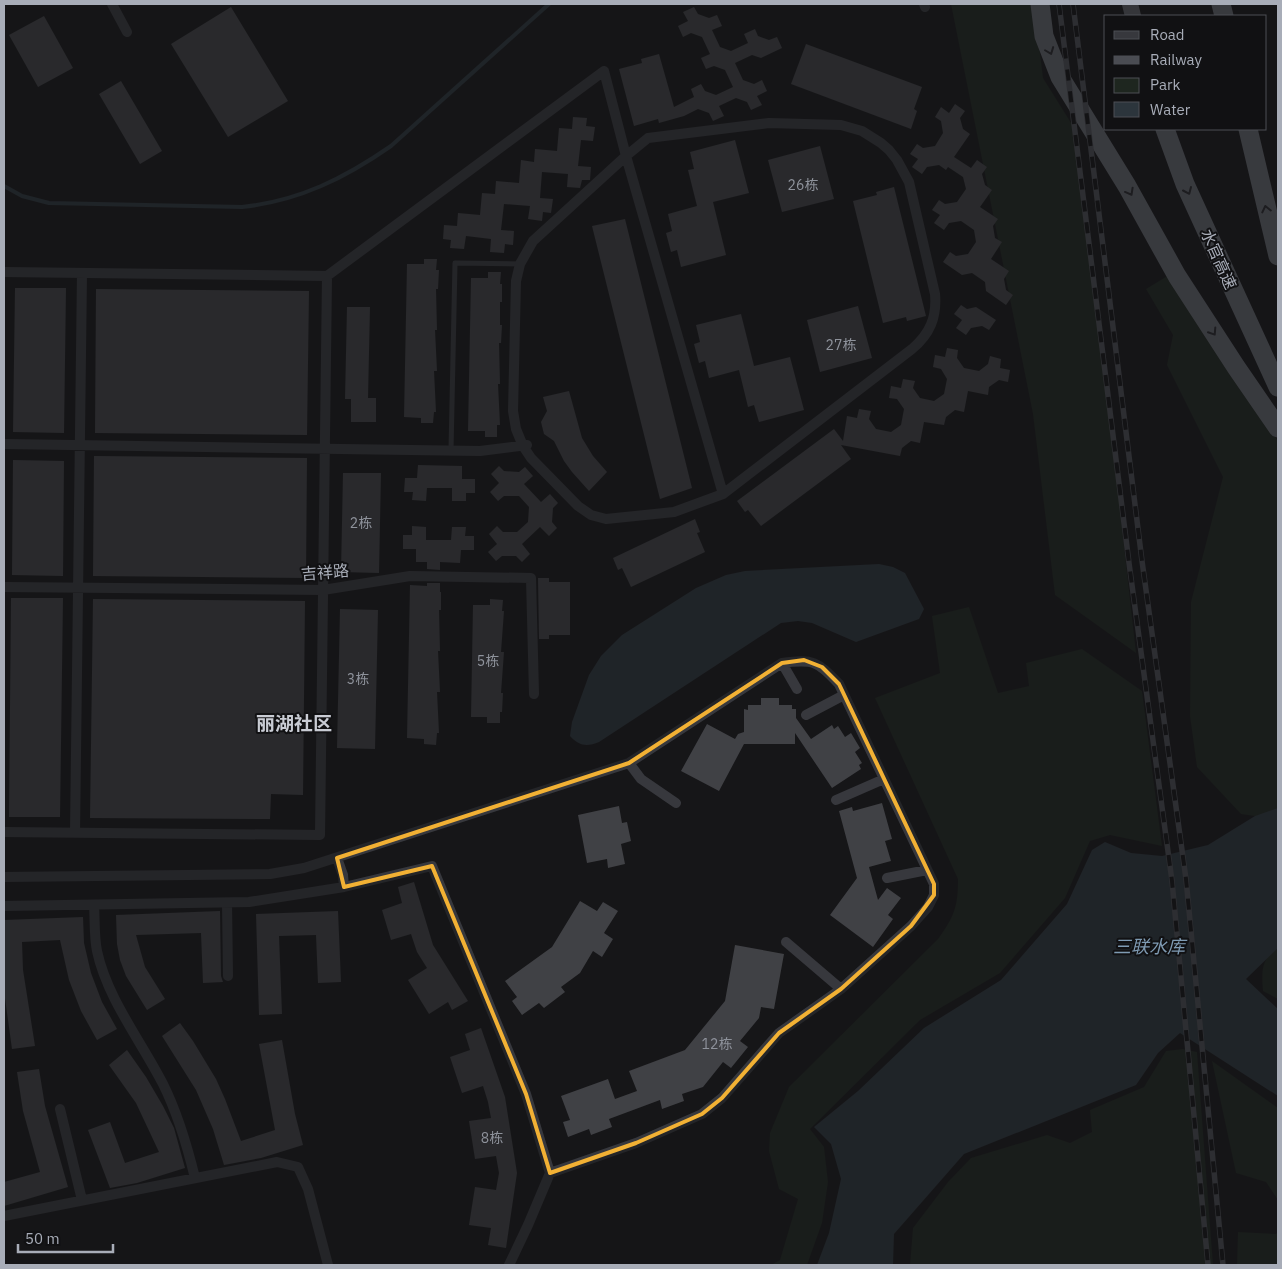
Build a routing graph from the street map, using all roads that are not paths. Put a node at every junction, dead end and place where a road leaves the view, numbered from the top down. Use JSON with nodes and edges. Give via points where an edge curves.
{"nodes":[{"id":1,"x":112,"y":4,"type":"edge"},
{"id":2,"x":1040,"y":4,"type":"edge"},
{"id":3,"x":127,"y":32,"type":"dead end"},
{"id":4,"x":1165,"y":130,"type":"edge"},
{"id":5,"x":1248,"y":130,"type":"edge"},
{"id":6,"x":626,"y":156,"type":"junction"},
{"id":7,"x":1278,"y":256,"type":"edge"},
{"id":8,"x":520,"y":264,"type":"junction"},
{"id":9,"x":4,"y":272,"type":"edge"},
{"id":10,"x":82,"y":273,"type":"junction"},
{"id":11,"x":327,"y":276,"type":"junction"},
{"id":12,"x":1278,"y":387,"type":"edge"},
{"id":13,"x":1278,"y":428,"type":"edge"},
{"id":14,"x":4,"y":444,"type":"edge"},
{"id":15,"x":80,"y":444,"type":"junction"},
{"id":16,"x":526,"y":446,"type":"junction"},
{"id":17,"x":325,"y":448,"type":"junction"},
{"id":18,"x":451,"y":451,"type":"junction"},
{"id":19,"x":723,"y":494,"type":"junction"},
{"id":20,"x":4,"y":587,"type":"edge"},
{"id":21,"x":78,"y":588,"type":"junction"},
{"id":22,"x":323,"y":590,"type":"junction"},
{"id":23,"x":782,"y":663,"type":"junction"},
{"id":24,"x":797,"y":689,"type":"dead end"},
{"id":25,"x":534,"y":694,"type":"dead end"},
{"id":26,"x":844,"y":695,"type":"junction"},
{"id":27,"x":806,"y":715,"type":"dead end"},
{"id":28,"x":629,"y":763,"type":"junction"},
{"id":29,"x":884,"y":779,"type":"junction"},
{"id":30,"x":836,"y":800,"type":"dead end"},
{"id":31,"x":676,"y":802,"type":"dead end"},
{"id":32,"x":4,"y":832,"type":"edge"},
{"id":33,"x":75,"y":833,"type":"junction"},
{"id":34,"x":337,"y":858,"type":"junction"},
{"id":35,"x":927,"y":870,"type":"junction"},
{"id":36,"x":4,"y":877,"type":"edge"},
{"id":37,"x":887,"y":878,"type":"dead end"},
{"id":38,"x":344,"y":887,"type":"junction"},
{"id":39,"x":227,"y":903,"type":"junction"},
{"id":40,"x":94,"y":905,"type":"junction"},
{"id":41,"x":4,"y":906,"type":"edge"},
{"id":42,"x":786,"y":942,"type":"dead end"},
{"id":43,"x":228,"y":976,"type":"dead end"},
{"id":44,"x":841,"y":989,"type":"junction"},
{"id":45,"x":60,"y":1109,"type":"dead end"},
{"id":46,"x":550,"y":1173,"type":"junction"},
{"id":47,"x":195,"y":1178,"type":"junction"},
{"id":48,"x":82,"y":1200,"type":"junction"},
{"id":49,"x":4,"y":1216,"type":"edge"},
{"id":50,"x":328,"y":1265,"type":"edge"},
{"id":51,"x":509,"y":1265,"type":"edge"}],
"edges":[{"from":1,"to":3,"type":"street"},
{"from":2,"to":13,"type":"highway","one_way":true,"via":[[1044,36],[1060,77],[1127,186],[1177,276]]},
{"from":4,"to":12,"type":"highway","name":"水官高速","one_way":true,"via":[[1185,184]]},
{"from":7,"to":5,"type":"highway","one_way":true},
{"from":6,"to":8,"type":"street","via":[[538,235]]},
{"from":6,"to":11,"type":"street","via":[[604,71]]},
{"from":6,"to":19,"type":"street"},
{"from":6,"to":19,"type":"street","via":[[648,138],[769,123],[835,125],[862,131],[881,143],[897,160],[909,182],[935,294],[935,312],[930,329],[919,344]]},
{"from":8,"to":16,"type":"street","via":[[516,281],[513,411],[516,429]]},
{"from":8,"to":18,"type":"lane","via":[[455,263]]},
{"from":9,"to":10,"type":"street"},
{"from":10,"to":11,"type":"street"},
{"from":10,"to":15,"type":"street"},
{"from":11,"to":17,"type":"street"},
{"from":14,"to":15,"type":"street"},
{"from":15,"to":17,"type":"street"},
{"from":15,"to":21,"type":"street"},
{"from":16,"to":18,"type":"street"},
{"from":16,"to":19,"type":"street","via":[[540,469],[578,506],[606,520],[674,512]]},
{"from":17,"to":18,"type":"street"},
{"from":17,"to":22,"type":"street"},
{"from":20,"to":21,"type":"street","name":"吉祥路"},
{"from":21,"to":22,"type":"street","name":"吉祥路"},
{"from":21,"to":33,"type":"street"},
{"from":22,"to":25,"type":"street","name":"吉祥路","via":[[410,576],[531,578]]},
{"from":22,"to":33,"type":"street","via":[[320,836]]},
{"from":23,"to":24,"type":"street"},
{"from":23,"to":26,"type":"street","via":[[804,660],[822,666],[839,684]]},
{"from":23,"to":28,"type":"street"},
{"from":26,"to":27,"type":"street"},
{"from":26,"to":29,"type":"street"},
{"from":28,"to":31,"type":"street","via":[[641,779]]},
{"from":28,"to":34,"type":"street"},
{"from":29,"to":30,"type":"street"},
{"from":29,"to":35,"type":"street"},
{"from":32,"to":33,"type":"street"},
{"from":34,"to":36,"type":"street","via":[[270,874]]},
{"from":34,"to":38,"type":"street"},
{"from":35,"to":37,"type":"street"},
{"from":35,"to":44,"type":"street","via":[[934,884],[934,895],[928,907]]},
{"from":38,"to":39,"type":"street"},
{"from":38,"to":46,"type":"street","via":[[432,866],[526,1094]]},
{"from":39,"to":40,"type":"street"},
{"from":39,"to":43,"type":"street"},
{"from":40,"to":41,"type":"street"},
{"from":40,"to":47,"type":"street","via":[[98,950],[113,995],[164,1086],[186,1139]]},
{"from":42,"to":44,"type":"street"},
{"from":44,"to":46,"type":"street","via":[[779,1033],[722,1098],[702,1114],[636,1143]]},
{"from":45,"to":48,"type":"street"},
{"from":46,"to":51,"type":"street"},
{"from":47,"to":48,"type":"street"},
{"from":47,"to":50,"type":"street","via":[[277,1162],[298,1167],[308,1189]]},
{"from":48,"to":49,"type":"street"}]}
